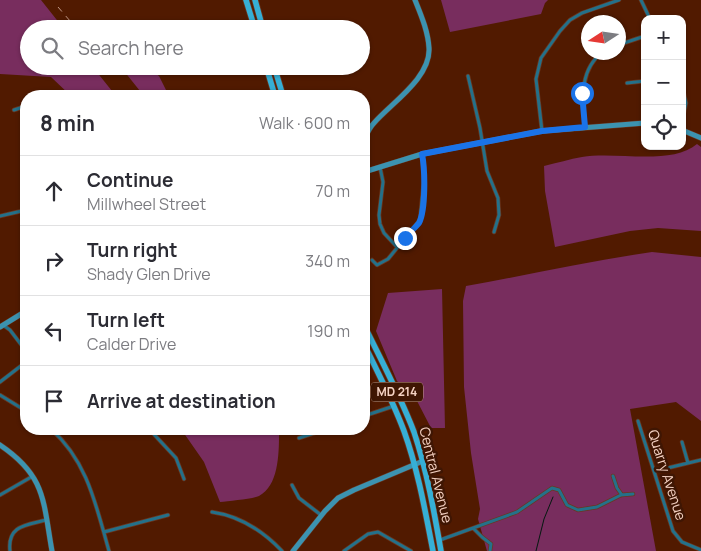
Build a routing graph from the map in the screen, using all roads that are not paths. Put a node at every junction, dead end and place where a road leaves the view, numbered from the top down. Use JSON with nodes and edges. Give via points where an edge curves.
{"nodes":[{"id":1,"x":246,"y":0,"type":"edge"},
{"id":2,"x":255,"y":0,"type":"edge"},
{"id":3,"x":415,"y":0,"type":"edge"},
{"id":4,"x":619,"y":0,"type":"edge"},
{"id":5,"x":641,"y":0,"type":"edge"},
{"id":6,"x":648,"y":15,"type":"edge"},
{"id":7,"x":252,"y":20,"type":"edge"},
{"id":8,"x":261,"y":20,"type":"edge"},
{"id":9,"x":641,"y":37,"type":"edge"},
{"id":10,"x":626,"y":42,"type":"edge"},
{"id":11,"x":595,"y":60,"type":"edge"},
{"id":12,"x":269,"y":75,"type":"edge"},
{"id":13,"x":277,"y":75,"type":"edge"},
{"id":14,"x":468,"y":76,"type":"dead end"},
{"id":15,"x":641,"y":81,"type":"edge"},
{"id":16,"x":628,"y":83,"type":"dead end"},
{"id":17,"x":273,"y":90,"type":"edge"},
{"id":18,"x":281,"y":90,"type":"edge"},
{"id":19,"x":20,"y":108,"type":"edge"},
{"id":20,"x":14,"y":110,"type":"dead end"},
{"id":21,"x":641,"y":123,"type":"edge"},
{"id":22,"x":585,"y":127,"type":"junction"},
{"id":23,"x":370,"y":129,"type":"edge"},
{"id":24,"x":542,"y":131,"type":"junction"},
{"id":25,"x":686,"y":132,"type":"edge"},
{"id":26,"x":701,"y":138,"type":"edge"},
{"id":27,"x":482,"y":142,"type":"junction"},
{"id":28,"x":422,"y":154,"type":"junction"},
{"id":29,"x":380,"y":167,"type":"junction"},
{"id":30,"x":370,"y":170,"type":"edge"},
{"id":31,"x":20,"y":211,"type":"edge"},
{"id":32,"x":0,"y":216,"type":"edge"},
{"id":33,"x":494,"y":232,"type":"dead end"},
{"id":34,"x":397,"y":247,"type":"junction"},
{"id":35,"x":372,"y":260,"type":"dead end"},
{"id":36,"x":20,"y":314,"type":"edge"},
{"id":37,"x":1,"y":325,"type":"edge"},
{"id":38,"x":370,"y":336,"type":"edge"},
{"id":39,"x":20,"y":343,"type":"edge"},
{"id":40,"x":370,"y":356,"type":"edge"},
{"id":41,"x":20,"y":367,"type":"edge"},
{"id":42,"x":0,"y":382,"type":"edge"},
{"id":43,"x":0,"y":395,"type":"edge"},
{"id":44,"x":394,"y":406,"type":"junction"},
{"id":45,"x":20,"y":407,"type":"edge"},
{"id":46,"x":370,"y":414,"type":"edge"},
{"id":47,"x":638,"y":421,"type":"dead end"},
{"id":48,"x":58,"y":435,"type":"edge"},
{"id":49,"x":155,"y":435,"type":"edge"},
{"id":50,"x":308,"y":435,"type":"edge"},
{"id":51,"x":299,"y":438,"type":"dead end"},
{"id":52,"x":682,"y":442,"type":"dead end"},
{"id":53,"x":0,"y":445,"type":"edge"},
{"id":54,"x":701,"y":460,"type":"edge"},
{"id":55,"x":423,"y":461,"type":"junction"},
{"id":56,"x":688,"y":463,"type":"junction"},
{"id":57,"x":415,"y":464,"type":"junction"},
{"id":58,"x":654,"y":471,"type":"junction"},
{"id":59,"x":33,"y":476,"type":"junction"},
{"id":60,"x":613,"y":476,"type":"dead end"},
{"id":61,"x":184,"y":479,"type":"dead end"},
{"id":62,"x":292,"y":485,"type":"dead end"},
{"id":63,"x":633,"y":494,"type":"dead end"},
{"id":64,"x":0,"y":495,"type":"edge"},
{"id":65,"x":622,"y":495,"type":"junction"},
{"id":66,"x":212,"y":512,"type":"dead end"},
{"id":67,"x":168,"y":515,"type":"dead end"},
{"id":68,"x":321,"y":515,"type":"junction"},
{"id":69,"x":46,"y":520,"type":"junction"},
{"id":70,"x":474,"y":529,"type":"junction"},
{"id":71,"x":104,"y":532,"type":"junction"},
{"id":72,"x":439,"y":540,"type":"junction"},
{"id":73,"x":693,"y":549,"type":"edge"},
{"id":74,"x":701,"y":550,"type":"edge"},
{"id":75,"x":10,"y":551,"type":"edge"},
{"id":76,"x":52,"y":551,"type":"edge"},
{"id":77,"x":109,"y":551,"type":"edge"},
{"id":78,"x":282,"y":551,"type":"edge"},
{"id":79,"x":293,"y":551,"type":"edge"},
{"id":80,"x":344,"y":551,"type":"edge"},
{"id":81,"x":411,"y":551,"type":"edge"},
{"id":82,"x":433,"y":551,"type":"edge"},
{"id":83,"x":441,"y":551,"type":"edge"},
{"id":84,"x":490,"y":551,"type":"edge"}],
"edges":[{"from":1,"to":7,"type":"main road"},
{"from":2,"to":8,"type":"main road"},
{"from":3,"to":23,"type":"street","via":[[429,47],[426,61],[403,96]]},
{"from":4,"to":24,"type":"street","via":[[570,20],[541,58],[536,79]]},
{"from":5,"to":6,"type":"street"},
{"from":9,"to":10,"type":"street"},
{"from":11,"to":22,"type":"street","via":[[582,96]]},
{"from":12,"to":17,"type":"main road"},
{"from":13,"to":18,"type":"main road"},
{"from":14,"to":27,"type":"street"},
{"from":15,"to":16,"type":"street"},
{"from":19,"to":20,"type":"street"},
{"from":21,"to":22,"type":"street"},
{"from":22,"to":24,"type":"street"},
{"from":24,"to":27,"type":"street"},
{"from":25,"to":26,"type":"street"},
{"from":27,"to":28,"type":"street"},
{"from":27,"to":33,"type":"street","via":[[487,171],[499,204]]},
{"from":28,"to":29,"type":"street"},
{"from":28,"to":34,"type":"street","via":[[421,217]]},
{"from":29,"to":30,"type":"street"},
{"from":29,"to":34,"type":"street","via":[[383,182],[380,224]]},
{"from":31,"to":32,"type":"street"},
{"from":34,"to":35,"type":"street","via":[[383,263],[377,265]]},
{"from":36,"to":37,"type":"street"},
{"from":37,"to":39,"type":"street","via":[[10,330]]},
{"from":38,"to":55,"type":"main road","name":"Central Avenue","number":"MD 214","via":[[401,401]]},
{"from":40,"to":44,"type":"main road","name":"Central Avenue","number":"MD 214"},
{"from":41,"to":42,"type":"street"},
{"from":43,"to":45,"type":"street"},
{"from":44,"to":46,"type":"street"},
{"from":44,"to":57,"type":"main road","name":"Central Avenue","number":"MD 214"},
{"from":47,"to":58,"type":"street","name":"Quarry Avenue"},
{"from":48,"to":71,"type":"street","via":[[69,447],[87,478]]},
{"from":49,"to":61,"type":"street","via":[[176,458]]},
{"from":50,"to":51,"type":"street"},
{"from":52,"to":56,"type":"street"},
{"from":53,"to":59,"type":"street","via":[[19,458]]},
{"from":54,"to":56,"type":"street"},
{"from":55,"to":57,"type":"street"},
{"from":55,"to":72,"type":"main road","name":"Central Avenue","number":"MD 214"},
{"from":56,"to":58,"type":"street"},
{"from":57,"to":68,"type":"street","via":[[344,494]]},
{"from":57,"to":82,"type":"main road","name":"Central Avenue","number":"MD 214"},
{"from":58,"to":73,"type":"street","name":"Quarry Avenue","via":[[673,531],[680,541]]},
{"from":59,"to":64,"type":"street"},
{"from":59,"to":69,"type":"street","via":[[41,492]]},
{"from":60,"to":65,"type":"street"},
{"from":62,"to":68,"type":"street","via":[[299,498]]},
{"from":63,"to":65,"type":"street"},
{"from":65,"to":70,"type":"street","via":[[597,507],[578,510],[567,505],[559,490],[554,488],[518,512]]},
{"from":66,"to":78,"type":"street","via":[[223,513],[260,530]]},
{"from":67,"to":71,"type":"street"},
{"from":68,"to":79,"type":"street"},
{"from":69,"to":75,"type":"street","via":[[14,531],[10,538]]},
{"from":69,"to":76,"type":"street"},
{"from":70,"to":72,"type":"street"},
{"from":70,"to":84,"type":"street","via":[[491,544]]},
{"from":71,"to":77,"type":"street"},
{"from":72,"to":83,"type":"main road","name":"Central Avenue","number":"MD 214"},
{"from":73,"to":74,"type":"street","name":"Quarry Avenue"},
{"from":80,"to":81,"type":"street","via":[[368,534],[378,532]]}]}
